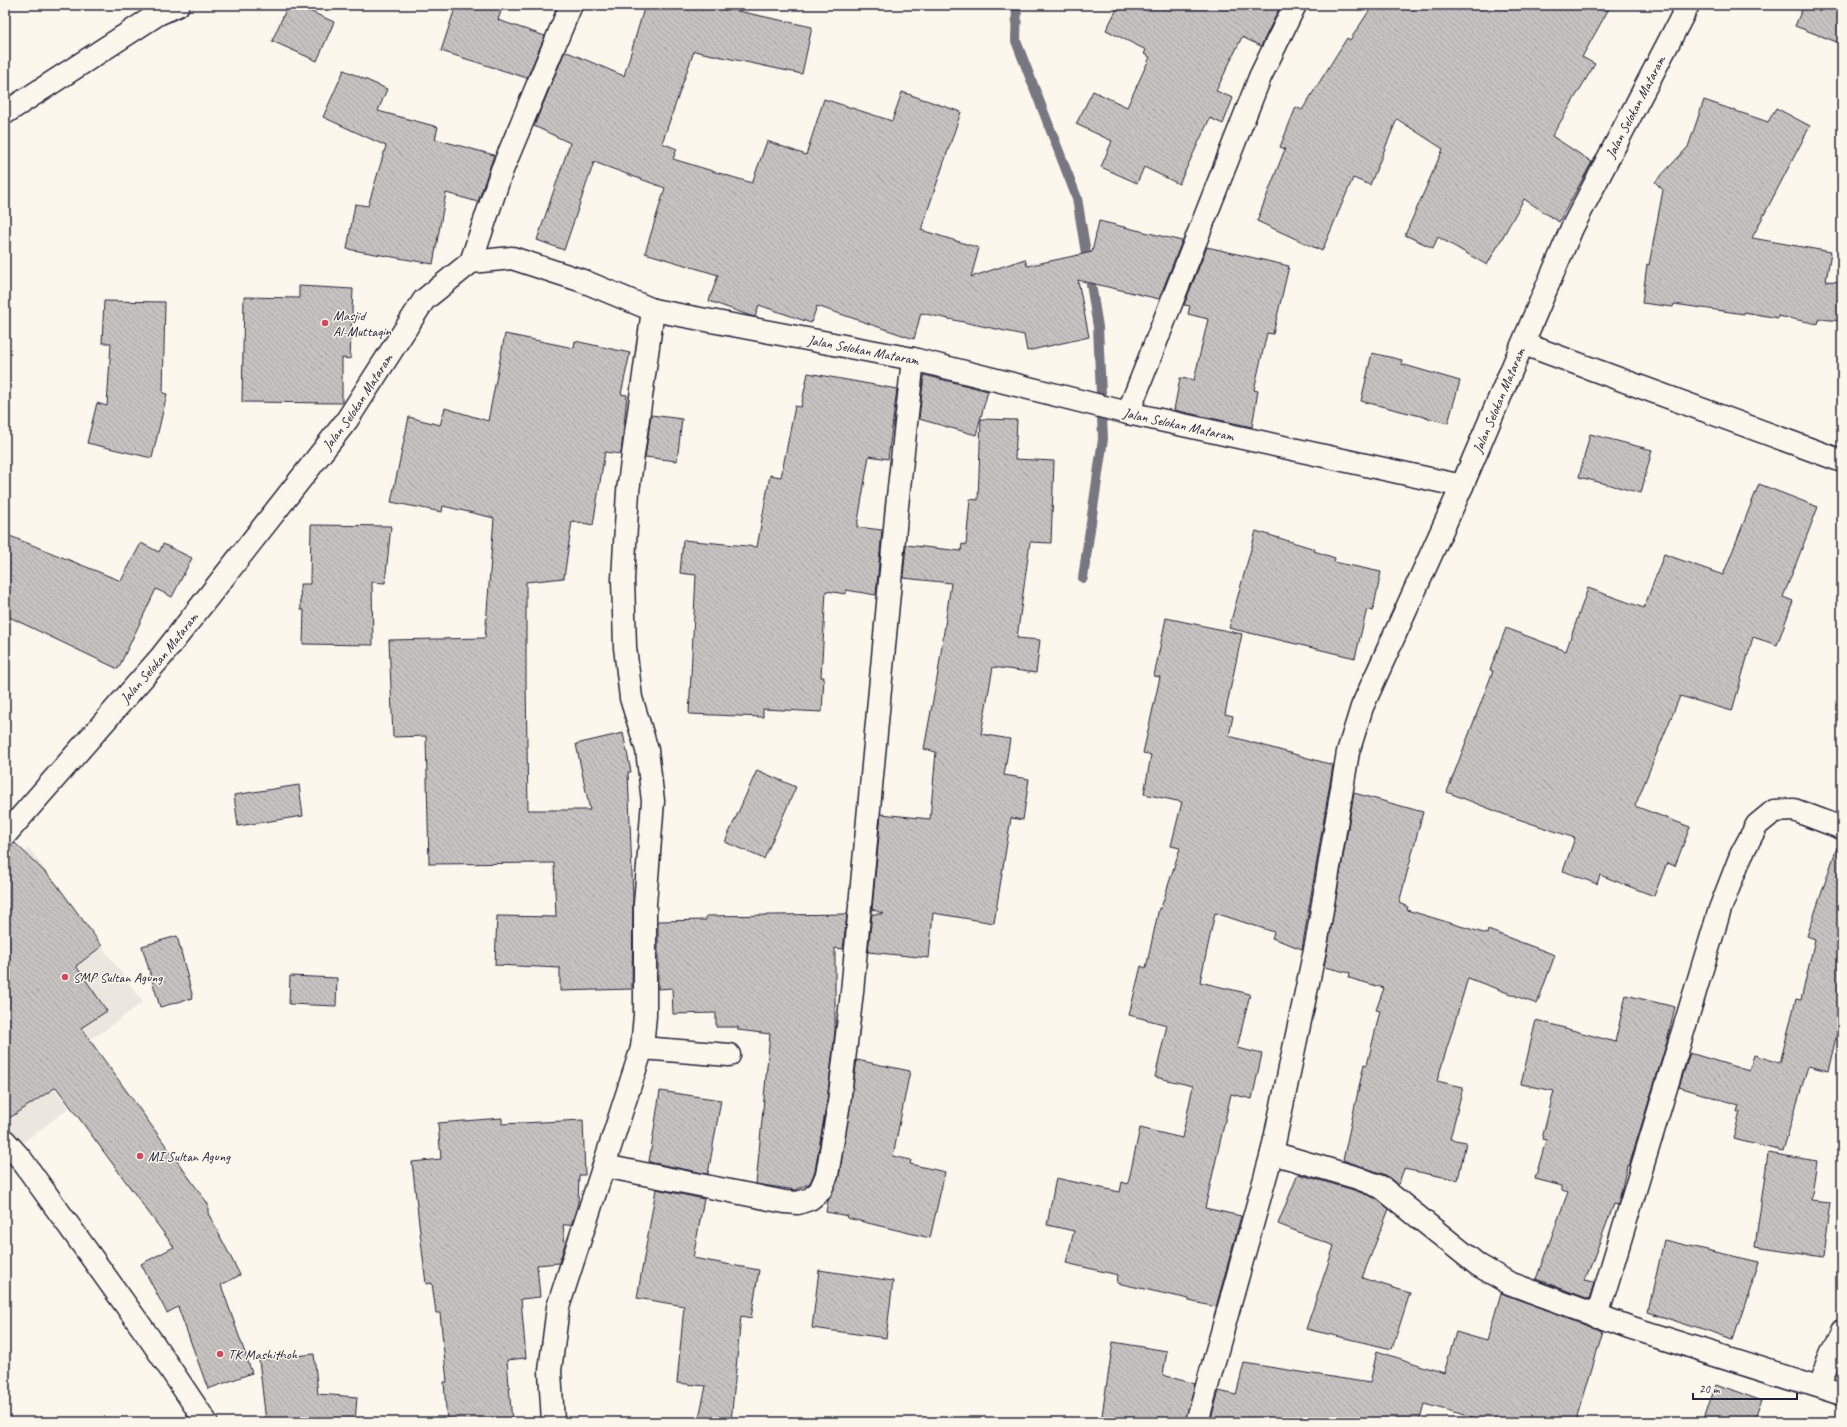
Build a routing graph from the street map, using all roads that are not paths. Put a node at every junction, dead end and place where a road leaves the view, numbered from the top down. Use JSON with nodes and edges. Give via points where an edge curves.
{"nodes":[{"id":1,"x":178,"y":5,"type":"edge"},
{"id":2,"x":571,"y":5,"type":"edge"},
{"id":3,"x":1295,"y":5,"type":"edge"},
{"id":4,"x":1688,"y":5,"type":"edge"},
{"id":5,"x":5,"y":112,"type":"edge"},
{"id":6,"x":471,"y":262,"type":"junction"},
{"id":7,"x":653,"y":310,"type":"junction"},
{"id":8,"x":1524,"y":344,"type":"junction"},
{"id":9,"x":913,"y":360,"type":"junction"},
{"id":10,"x":1128,"y":413,"type":"junction"},
{"id":11,"x":1842,"y":461,"type":"edge"},
{"id":12,"x":1462,"y":486,"type":"junction"},
{"id":13,"x":1842,"y":828,"type":"edge"},
{"id":14,"x":5,"y":835,"type":"edge"},
{"id":15,"x":642,"y":1048,"type":"junction"},
{"id":16,"x":730,"y":1055,"type":"dead end"},
{"id":17,"x":5,"y":1141,"type":"edge"},
{"id":18,"x":1272,"y":1154,"type":"junction"},
{"id":19,"x":604,"y":1166,"type":"junction"},
{"id":20,"x":1597,"y":1316,"type":"junction"},
{"id":21,"x":1842,"y":1331,"type":"edge"},
{"id":22,"x":1818,"y":1386,"type":"junction"},
{"id":23,"x":1842,"y":1394,"type":"edge"},
{"id":24,"x":206,"y":1422,"type":"edge"},
{"id":25,"x":553,"y":1422,"type":"edge"},
{"id":26,"x":1197,"y":1422,"type":"edge"}],
"edges":[{"from":1,"to":5,"type":"street","via":[[158,14]]},
{"from":2,"to":6,"type":"street","via":[[502,170]]},
{"from":3,"to":10,"type":"street","via":[[1260,77]]},
{"from":4,"to":8,"type":"street","name":"Jalan Selokan Mataram","via":[[1572,228]]},
{"from":6,"to":7,"type":"street","name":"Jalan Selokan Mataram","via":[[512,258],[583,281]]},
{"from":6,"to":14,"type":"street","name":"Jalan Selokan Mataram","via":[[424,300],[347,420],[161,657]]},
{"from":7,"to":9,"type":"street","name":"Jalan Selokan Mataram"},
{"from":7,"to":15,"type":"street","via":[[628,491],[623,579],[625,647],[631,698],[647,750],[653,801],[645,904],[645,1015]]},
{"from":8,"to":11,"type":"street"},
{"from":8,"to":12,"type":"street","name":"Jalan Selokan Mataram"},
{"from":9,"to":10,"type":"street","name":"Jalan Selokan Mataram"},
{"from":9,"to":19,"type":"street","via":[[852,992],[839,1103],[827,1175],[820,1191],[810,1199],[798,1203]]},
{"from":10,"to":12,"type":"street","name":"Jalan Selokan Mataram"},
{"from":12,"to":18,"type":"street","via":[[1362,707],[1348,752],[1317,940]]},
{"from":13,"to":20,"type":"street","via":[[1794,810],[1774,810],[1757,825],[1741,855],[1720,909]]},
{"from":15,"to":16,"type":"street"},
{"from":15,"to":19,"type":"street"},
{"from":17,"to":24,"type":"street","via":[[153,1343]]},
{"from":18,"to":20,"type":"street","via":[[1358,1178],[1381,1188],[1478,1266],[1509,1283]]},
{"from":18,"to":26,"type":"street"},
{"from":19,"to":25,"type":"street","via":[[558,1307],[550,1371]]},
{"from":20,"to":22,"type":"street"},
{"from":21,"to":22,"type":"street"},
{"from":22,"to":23,"type":"street"}]}
